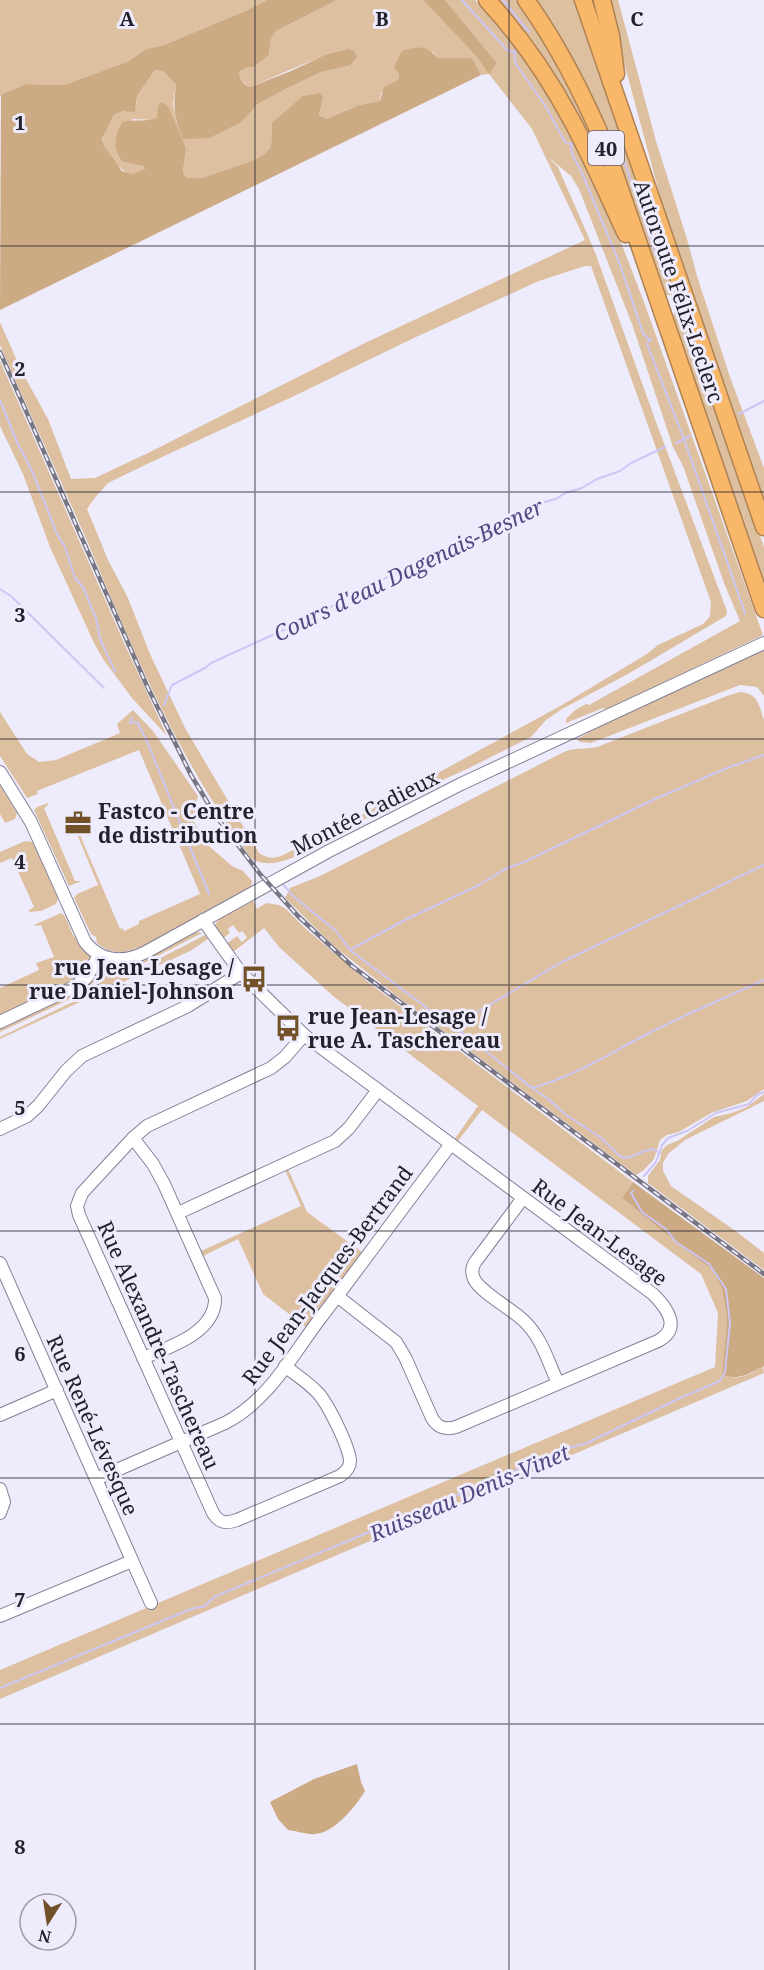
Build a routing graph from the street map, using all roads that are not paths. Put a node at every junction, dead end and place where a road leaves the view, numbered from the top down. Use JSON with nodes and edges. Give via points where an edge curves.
{"nodes":[{"id":1,"x":488,"y":0,"type":"edge"},
{"id":2,"x":526,"y":0,"type":"edge"},
{"id":3,"x":583,"y":0,"type":"edge"},
{"id":4,"x":602,"y":0,"type":"edge"},
{"id":5,"x":622,"y":114,"type":"junction"},
{"id":6,"x":661,"y":308,"type":"junction"},
{"id":7,"x":764,"y":527,"type":"edge"},
{"id":8,"x":764,"y":609,"type":"edge"},
{"id":9,"x":758,"y":646,"type":"edge"},
{"id":10,"x":0,"y":772,"type":"edge"},
{"id":11,"x":202,"y":921,"type":"junction"},
{"id":12,"x":99,"y":955,"type":"junction"},
{"id":13,"x":241,"y":973,"type":"junction"},
{"id":14,"x":0,"y":1022,"type":"edge"},
{"id":15,"x":304,"y":1035,"type":"junction"},
{"id":16,"x":378,"y":1090,"type":"junction"},
{"id":17,"x":0,"y":1129,"type":"edge"},
{"id":18,"x":133,"y":1138,"type":"junction"},
{"id":19,"x":450,"y":1144,"type":"junction"},
{"id":20,"x":523,"y":1197,"type":"junction"},
{"id":21,"x":177,"y":1213,"type":"junction"},
{"id":22,"x":0,"y":1263,"type":"edge"},
{"id":23,"x":337,"y":1296,"type":"junction"},
{"id":24,"x":143,"y":1358,"type":"junction"},
{"id":25,"x":285,"y":1366,"type":"junction"},
{"id":26,"x":558,"y":1383,"type":"junction"},
{"id":27,"x":57,"y":1390,"type":"junction"},
{"id":28,"x":0,"y":1415,"type":"edge"},
{"id":29,"x":181,"y":1442,"type":"junction"},
{"id":30,"x":96,"y":1479,"type":"junction"},
{"id":31,"x":0,"y":1489,"type":"edge"},
{"id":32,"x":0,"y":1513,"type":"edge"},
{"id":33,"x":132,"y":1561,"type":"junction"},
{"id":34,"x":151,"y":1603,"type":"dead end"},
{"id":35,"x":0,"y":1616,"type":"edge"}],
"edges":[{"from":1,"to":6,"type":"highway","via":[[528,51],[571,119]]},
{"from":2,"to":6,"type":"highway","name":"Autoroute Félix-Leclerc","number":"40","via":[[564,60],[594,119]]},
{"from":3,"to":5,"type":"highway","name":"Autoroute Félix-Leclerc","number":"40"},
{"from":4,"to":5,"type":"highway"},
{"from":5,"to":7,"type":"highway","name":"Autoroute Félix-Leclerc","number":"40"},
{"from":6,"to":8,"type":"highway","name":"Autoroute Félix-Leclerc","number":"40"},
{"from":9,"to":11,"type":"street","name":"Montée Cadieux","via":[[461,784]]},
{"from":10,"to":12,"type":"street","via":[[31,822],[83,938]]},
{"from":11,"to":12,"type":"street","name":"Montée Cadieux","via":[[133,958],[116,960]]},
{"from":11,"to":13,"type":"street","name":"Rue Jean-Lesage"},
{"from":12,"to":14,"type":"street","via":[[87,977],[76,986]]},
{"from":13,"to":15,"type":"street","name":"Rue Jean-Lesage"},
{"from":13,"to":17,"type":"street","via":[[188,1006],[82,1056],[27,1116]]},
{"from":15,"to":16,"type":"street","name":"Rue Jean-Lesage"},
{"from":15,"to":18,"type":"street","name":"Rue Alexandre-Taschereau","via":[[271,1068],[151,1124]]},
{"from":16,"to":19,"type":"street","name":"Rue Jean-Lesage"},
{"from":16,"to":21,"type":"street","via":[[335,1141]]},
{"from":18,"to":21,"type":"street","via":[[153,1164]]},
{"from":18,"to":24,"type":"street","name":"Rue Alexandre-Taschereau","via":[[82,1194],[77,1206]]},
{"from":19,"to":20,"type":"street","name":"Rue Jean-Lesage"},
{"from":19,"to":23,"type":"street","name":"Rue Jean-Jacques-Bertrand"},
{"from":20,"to":26,"type":"street","via":[[472,1267],[472,1276],[529,1326]]},
{"from":20,"to":26,"type":"street","name":"Rue Jean-Lesage","via":[[653,1294],[670,1321],[668,1334],[658,1341]]},
{"from":21,"to":24,"type":"street","via":[[212,1289],[214,1306],[193,1335]]},
{"from":22,"to":27,"type":"street","name":"Rue René-Lévesque"},
{"from":23,"to":25,"type":"street","name":"Rue Jean-Jacques-Bertrand"},
{"from":23,"to":26,"type":"street","name":"Rue Jean-Lesage","via":[[396,1342],[432,1418],[442,1428],[456,1426]]},
{"from":24,"to":29,"type":"street","name":"Rue Alexandre-Taschereau"},
{"from":25,"to":29,"type":"street","name":"Rue Jean-Jacques-Bertrand","via":[[262,1396],[241,1414]]},
{"from":25,"to":29,"type":"street","name":"Rue Alexandre-Taschereau","via":[[315,1389],[330,1410],[349,1456],[343,1474],[225,1522],[213,1513]]},
{"from":27,"to":28,"type":"street"},
{"from":27,"to":30,"type":"street","name":"Rue René-Lévesque"},
{"from":29,"to":30,"type":"street","name":"Rue Jean-Jacques-Bertrand"},
{"from":30,"to":33,"type":"street","name":"Rue René-Lévesque"},
{"from":31,"to":32,"type":"street","via":[[4,1502]]},
{"from":33,"to":34,"type":"street","name":"Rue René-Lévesque"},
{"from":33,"to":35,"type":"street"}]}
